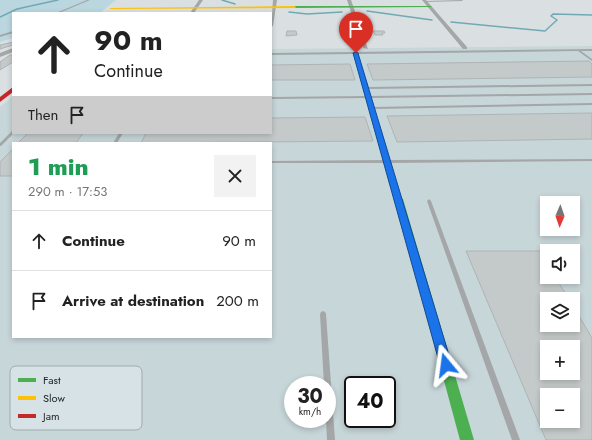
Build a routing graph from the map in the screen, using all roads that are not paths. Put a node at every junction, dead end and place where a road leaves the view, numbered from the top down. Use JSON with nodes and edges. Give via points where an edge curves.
{"nodes":[{"id":1,"x":89,"y":0,"type":"edge"},
{"id":2,"x":121,"y":0,"type":"edge"},
{"id":3,"x":462,"y":1,"type":"dead end"},
{"id":4,"x":350,"y":3,"type":"edge"},
{"id":5,"x":426,"y":3,"type":"edge"},
{"id":6,"x":275,"y":4,"type":"edge"},
{"id":7,"x":196,"y":7,"type":"edge"},
{"id":8,"x":108,"y":10,"type":"edge"},
{"id":9,"x":59,"y":12,"type":"edge"},
{"id":10,"x":272,"y":20,"type":"edge"},
{"id":11,"x":12,"y":32,"type":"edge"},
{"id":12,"x":0,"y":36,"type":"edge"},
{"id":13,"x":366,"y":48,"type":"dead end"},
{"id":14,"x":465,"y":48,"type":"dead end"},
{"id":15,"x":12,"y":50,"type":"edge"},
{"id":16,"x":578,"y":50,"type":"junction"},
{"id":17,"x":592,"y":50,"type":"edge"},
{"id":18,"x":356,"y":53,"type":"junction"},
{"id":19,"x":272,"y":54,"type":"edge"},
{"id":20,"x":0,"y":55,"type":"edge"},
{"id":21,"x":592,"y":60,"type":"edge"},
{"id":22,"x":592,"y":85,"type":"edge"},
{"id":23,"x":366,"y":88,"type":"junction"},
{"id":24,"x":12,"y":90,"type":"edge"},
{"id":25,"x":592,"y":94,"type":"edge"},
{"id":26,"x":368,"y":97,"type":"junction"},
{"id":27,"x":272,"y":98,"type":"edge"},
{"id":28,"x":0,"y":100,"type":"edge"},
{"id":29,"x":592,"y":104,"type":"edge"},
{"id":30,"x":371,"y":108,"type":"junction"},
{"id":31,"x":12,"y":133,"type":"edge"},
{"id":32,"x":0,"y":145,"type":"edge"},
{"id":33,"x":592,"y":160,"type":"edge"},
{"id":34,"x":386,"y":161,"type":"junction"},
{"id":35,"x":272,"y":162,"type":"edge"},
{"id":36,"x":399,"y":199,"type":"joint"},
{"id":37,"x":429,"y":201,"type":"dead end"},
{"id":38,"x":323,"y":314,"type":"dead end"},
{"id":39,"x":331,"y":440,"type":"edge"},
{"id":40,"x":467,"y":440,"type":"edge"},
{"id":41,"x":516,"y":440,"type":"edge"}],
"edges":[{"from":1,"to":9,"type":"lane"},
{"from":2,"to":8,"type":"street"},
{"from":3,"to":5,"type":"lane"},
{"from":4,"to":5,"type":"street"},
{"from":4,"to":6,"type":"street"},
{"from":4,"to":13,"type":"street"},
{"from":5,"to":14,"type":"street"},
{"from":6,"to":7,"type":"street"},
{"from":6,"to":10,"type":"street"},
{"from":7,"to":8,"type":"street"},
{"from":11,"to":12,"type":"lane"},
{"from":15,"to":20,"type":"street"},
{"from":16,"to":17,"type":"lane"},
{"from":16,"to":18,"type":"lane"},
{"from":16,"to":21,"type":"lane"},
{"from":18,"to":19,"type":"lane"},
{"from":18,"to":23,"type":"lane"},
{"from":22,"to":23,"type":"lane"},
{"from":23,"to":26,"type":"lane"},
{"from":24,"to":28,"type":"street"},
{"from":25,"to":26,"type":"lane"},
{"from":26,"to":27,"type":"lane"},
{"from":26,"to":30,"type":"lane"},
{"from":29,"to":30,"type":"lane"},
{"from":30,"to":34,"type":"lane"},
{"from":31,"to":32,"type":"lane"},
{"from":33,"to":34,"type":"lane"},
{"from":34,"to":35,"type":"lane"},
{"from":34,"to":36,"type":"lane"},
{"from":36,"to":40,"type":"street"},
{"from":37,"to":41,"type":"lane"},
{"from":38,"to":39,"type":"lane"}]}
